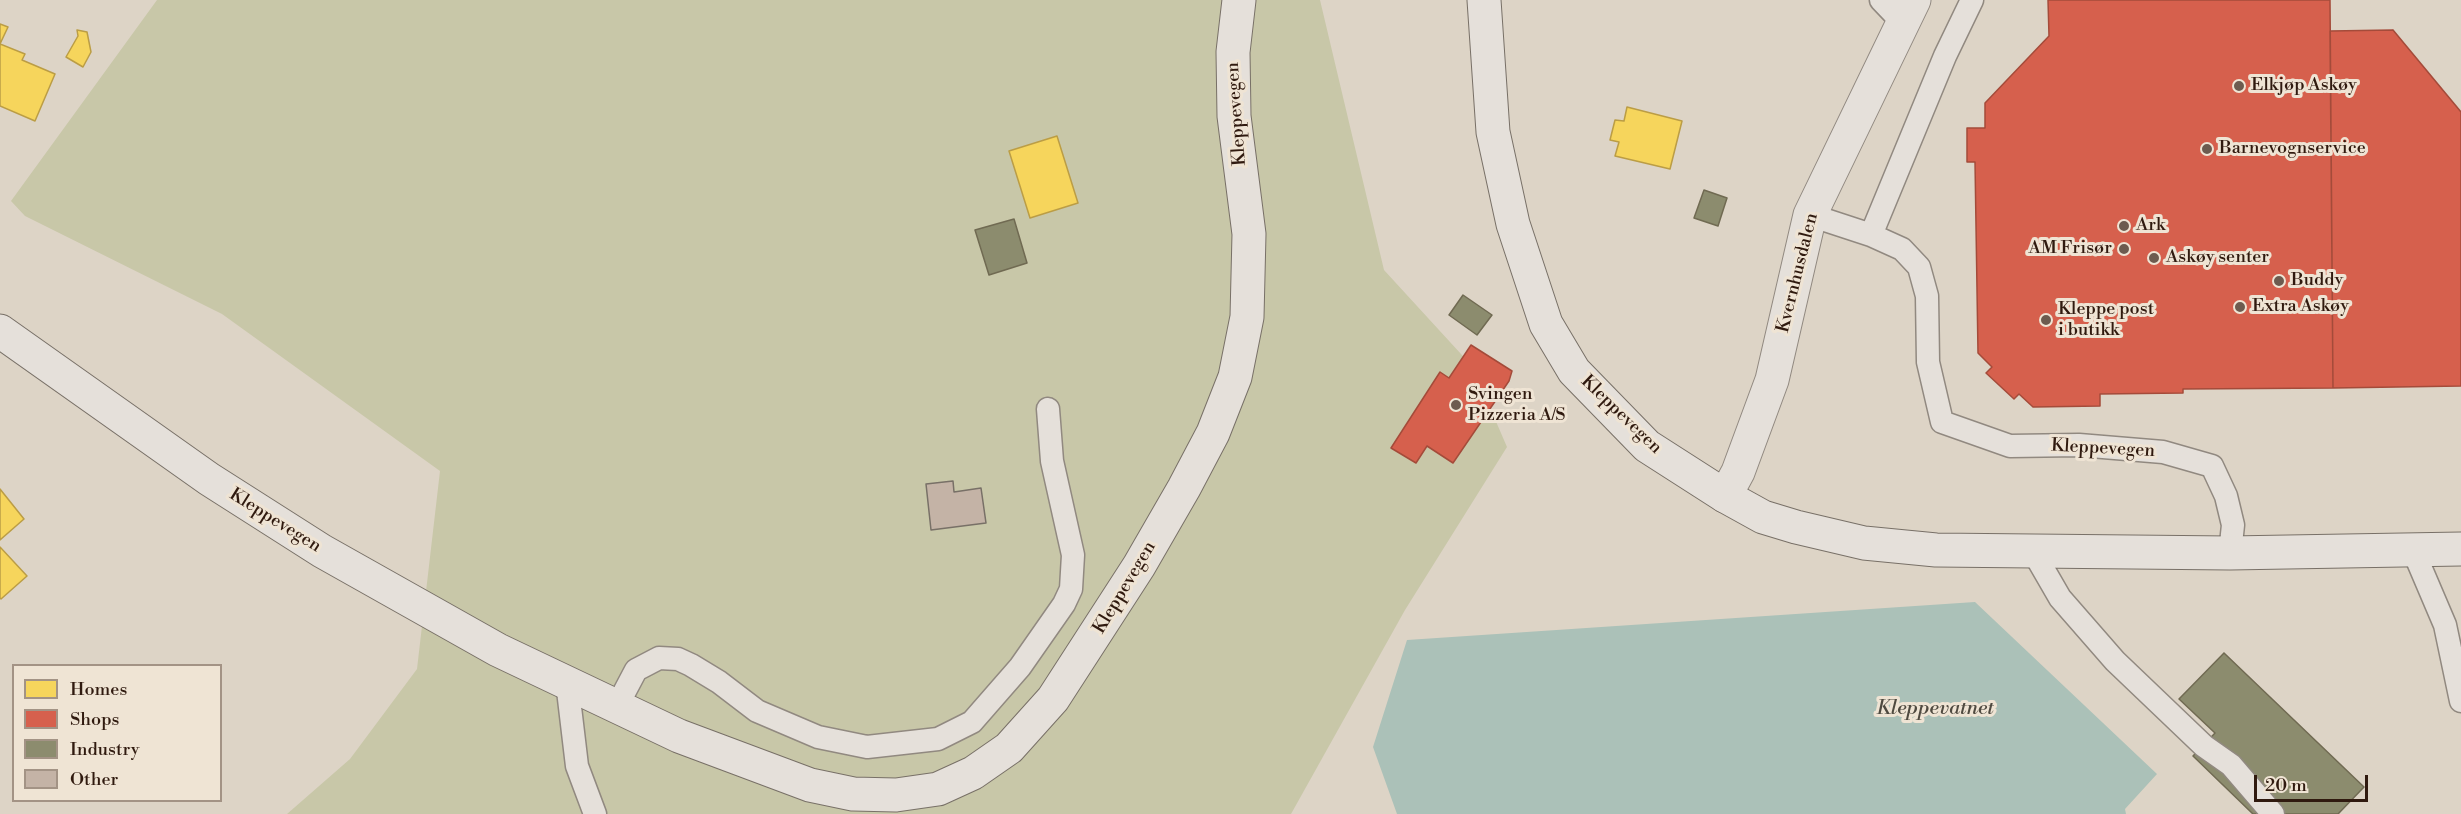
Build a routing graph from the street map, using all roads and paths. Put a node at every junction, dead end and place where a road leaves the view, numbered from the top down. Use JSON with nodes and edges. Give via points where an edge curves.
{"nodes":[{"id":1,"x":1239,"y":0,"type":"edge"},
{"id":2,"x":1484,"y":0,"type":"edge"},
{"id":3,"x":1972,"y":0,"type":"edge"},
{"id":4,"x":1899,"y":7,"type":"edge"},
{"id":5,"x":1810,"y":215,"type":"junction"},
{"id":6,"x":1871,"y":235,"type":"junction"},
{"id":7,"x":0,"y":331,"type":"edge"},
{"id":8,"x":1048,"y":409,"type":"dead end"},
{"id":9,"x":1725,"y":496,"type":"junction"},
{"id":10,"x":2461,"y":549,"type":"edge"},
{"id":11,"x":2413,"y":550,"type":"junction"},
{"id":12,"x":2034,"y":553,"type":"junction"},
{"id":13,"x":2230,"y":553,"type":"junction"},
{"id":14,"x":567,"y":682,"type":"junction"},
{"id":15,"x":2461,"y":701,"type":"edge"},
{"id":16,"x":617,"y":706,"type":"junction"},
{"id":17,"x":595,"y":814,"type":"edge"},
{"id":18,"x":2273,"y":814,"type":"edge"}],
"edges":[{"from":1,"to":16,"type":"main road","name":"Kleppevegen","via":[[1233,52],[1234,116],[1249,234],[1247,317],[1235,377],[1214,433],[1139,566],[1053,699],[1010,748],[974,773],[938,789],[896,795],[853,794],[810,785],[679,736]]},
{"from":2,"to":9,"type":"main road","name":"Kleppevegen","via":[[1493,132],[1513,224],[1546,324],[1574,371],[1647,446]]},
{"from":3,"to":6,"type":"lane"},
{"from":4,"to":5,"type":"main road","name":"Kvernhusdalen"},
{"from":5,"to":6,"type":"lane","name":"Kleppevegen"},
{"from":5,"to":9,"type":"main road","name":"Kvernhusdalen","via":[[1772,380],[1742,464]]},
{"from":6,"to":13,"type":"lane","name":"Kleppevegen","via":[[1902,249],[1919,267],[1928,296],[1928,362],[1942,422],[2010,446],[2079,445],[2163,452],[2212,466],[2226,496],[2233,525]]},
{"from":7,"to":14,"type":"main road","name":"Kleppevegen","via":[[199,473],[322,551],[498,650]]},
{"from":8,"to":16,"type":"lane","via":[[1052,460],[1073,555],[1071,589],[1020,667],[972,722],[938,739],[867,747],[818,737],[757,711],[691,665],[660,658],[636,670]]},
{"from":9,"to":12,"type":"main road","name":"Kleppevegen","via":[[1763,517],[1864,543]]},
{"from":10,"to":11,"type":"main road","name":"Kleppevegen"},
{"from":11,"to":13,"type":"main road","name":"Kleppevegen"},
{"from":11,"to":15,"type":"lane","via":[[2445,625]]},
{"from":12,"to":13,"type":"main road","name":"Kleppevegen"},
{"from":12,"to":18,"type":"lane","via":[[2060,598],[2115,661],[2204,746],[2231,765]]},
{"from":14,"to":16,"type":"main road","name":"Kleppevegen"},
{"from":14,"to":17,"type":"lane","via":[[577,766]]}]}
